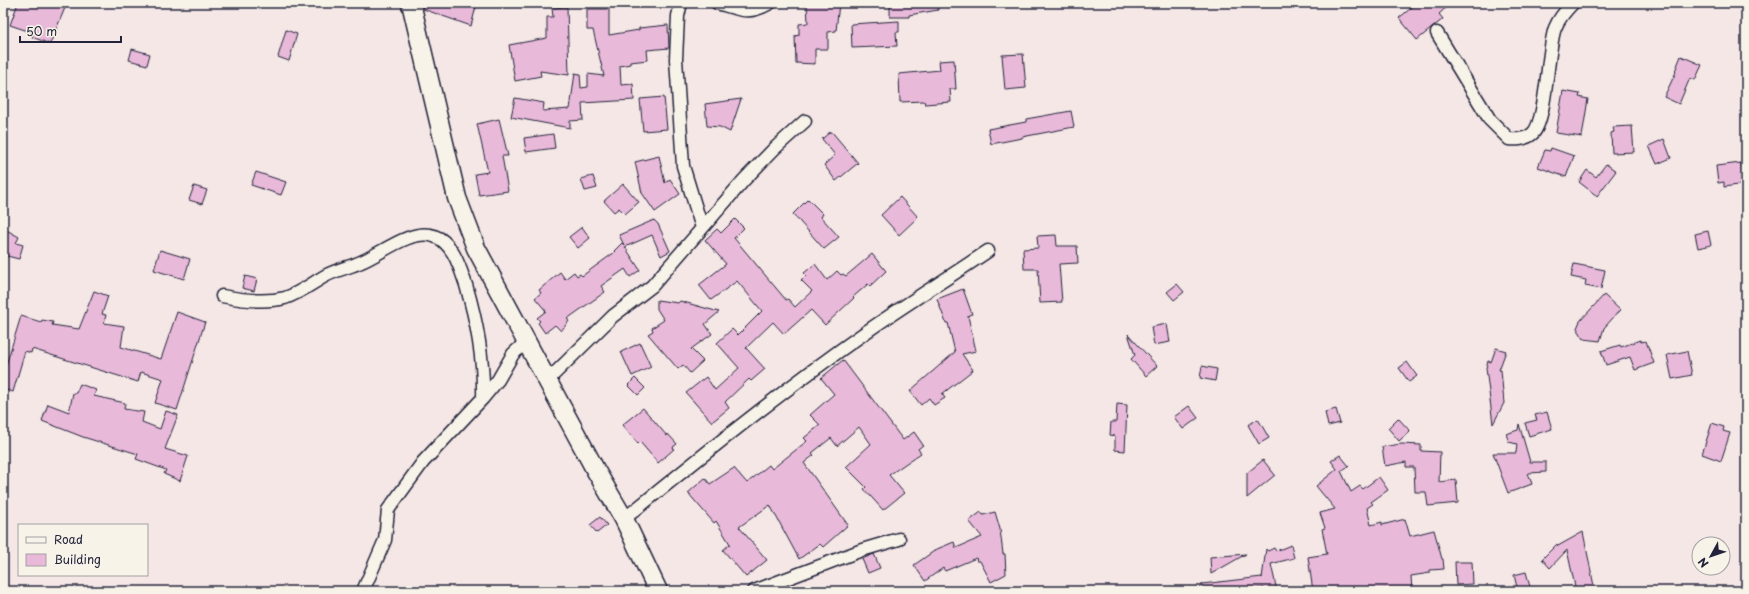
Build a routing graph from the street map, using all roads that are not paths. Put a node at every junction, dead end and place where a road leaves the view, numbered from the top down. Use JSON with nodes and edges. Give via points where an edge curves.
{"nodes":[{"id":1,"x":411,"y":3,"type":"edge"},
{"id":2,"x":681,"y":3,"type":"edge"},
{"id":3,"x":716,"y":3,"type":"edge"},
{"id":4,"x":770,"y":3,"type":"edge"},
{"id":5,"x":1573,"y":3,"type":"edge"},
{"id":6,"x":1437,"y":33,"type":"dead end"},
{"id":7,"x":805,"y":121,"type":"dead end"},
{"id":8,"x":702,"y":228,"type":"junction"},
{"id":9,"x":988,"y":251,"type":"dead end"},
{"id":10,"x":222,"y":296,"type":"dead end"},
{"id":11,"x":526,"y":342,"type":"junction"},
{"id":12,"x":548,"y":380,"type":"junction"},
{"id":13,"x":483,"y":398,"type":"junction"},
{"id":14,"x":624,"y":520,"type":"junction"},
{"id":15,"x":899,"y":539,"type":"dead end"},
{"id":16,"x":364,"y":591,"type":"edge"},
{"id":17,"x":658,"y":591,"type":"edge"},
{"id":18,"x":754,"y":591,"type":"edge"}],
"edges":[{"from":1,"to":11,"type":"street","via":[[457,198],[476,248]]},
{"from":2,"to":8,"type":"street","via":[[676,59],[683,166]]},
{"from":3,"to":4,"type":"street","via":[[746,11],[758,10]]},
{"from":5,"to":6,"type":"street","via":[[1555,27],[1537,128],[1532,134],[1517,140],[1508,139],[1490,120]]},
{"from":7,"to":8,"type":"street","via":[[744,180]]},
{"from":8,"to":12,"type":"street","via":[[652,286],[613,316]]},
{"from":9,"to":14,"type":"street","via":[[794,384]]},
{"from":10,"to":13,"type":"street","via":[[263,301],[286,297],[302,291],[326,275],[362,262],[402,240],[421,235],[434,236],[450,249],[461,271],[472,305],[484,373]]},
{"from":11,"to":12,"type":"street"},
{"from":11,"to":13,"type":"street","via":[[514,354]]},
{"from":12,"to":14,"type":"street"},
{"from":13,"to":16,"type":"street","via":[[423,462],[388,510],[385,540]]},
{"from":14,"to":17,"type":"street"},
{"from":15,"to":18,"type":"street","via":[[862,550]]}]}
